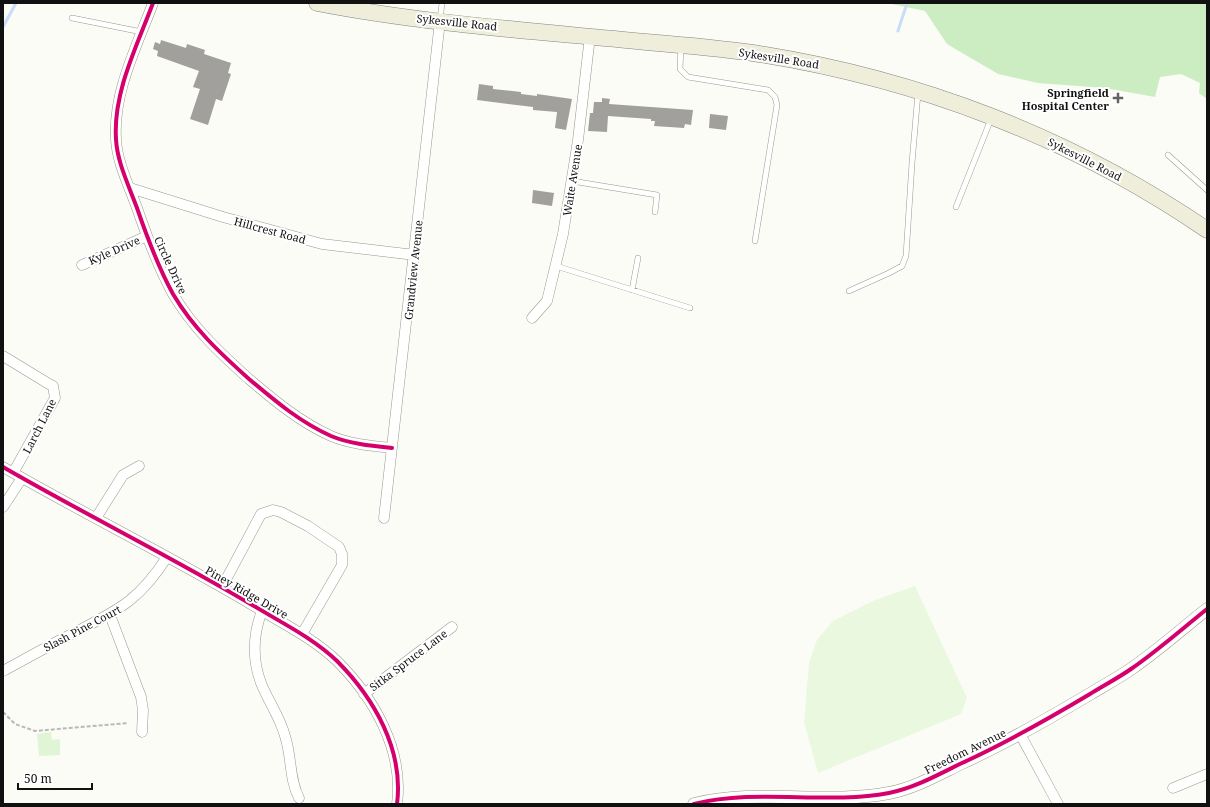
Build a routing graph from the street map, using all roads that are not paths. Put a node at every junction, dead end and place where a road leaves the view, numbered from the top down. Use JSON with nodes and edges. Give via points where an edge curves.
{"nodes":[{"id":1,"x":153,"y":3,"type":"edge"},
{"id":2,"x":317,"y":3,"type":"edge"},
{"id":3,"x":442,"y":3,"type":"edge"},
{"id":4,"x":72,"y":18,"type":"dead end"},
{"id":5,"x":440,"y":21,"type":"junction"},
{"id":6,"x":142,"y":32,"type":"junction"},
{"id":7,"x":590,"y":36,"type":"junction"},
{"id":8,"x":681,"y":45,"type":"junction"},
{"id":9,"x":919,"y":90,"type":"junction"},
{"id":10,"x":993,"y":116,"type":"junction"},
{"id":11,"x":1168,"y":155,"type":"dead end"},
{"id":12,"x":572,"y":181,"type":"junction"},
{"id":13,"x":130,"y":188,"type":"junction"},
{"id":14,"x":1207,"y":190,"type":"edge"},
{"id":15,"x":956,"y":207,"type":"dead end"},
{"id":16,"x":655,"y":212,"type":"dead end"},
{"id":17,"x":1207,"y":230,"type":"edge"},
{"id":18,"x":147,"y":236,"type":"junction"},
{"id":19,"x":755,"y":241,"type":"dead end"},
{"id":20,"x":414,"y":255,"type":"junction"},
{"id":21,"x":638,"y":258,"type":"dead end"},
{"id":22,"x":82,"y":265,"type":"dead end"},
{"id":23,"x":556,"y":266,"type":"junction"},
{"id":24,"x":632,"y":290,"type":"junction"},
{"id":25,"x":849,"y":291,"type":"dead end"},
{"id":26,"x":690,"y":308,"type":"dead end"},
{"id":27,"x":532,"y":318,"type":"dead end"},
{"id":28,"x":3,"y":356,"type":"edge"},
{"id":29,"x":392,"y":448,"type":"junction"},
{"id":30,"x":140,"y":466,"type":"dead end"},
{"id":31,"x":3,"y":467,"type":"edge"},
{"id":32,"x":17,"y":476,"type":"junction"},
{"id":33,"x":3,"y":507,"type":"edge"},
{"id":34,"x":96,"y":518,"type":"junction"},
{"id":35,"x":384,"y":518,"type":"dead end"},
{"id":36,"x":167,"y":557,"type":"junction"},
{"id":37,"x":222,"y":587,"type":"junction"},
{"id":38,"x":1207,"y":609,"type":"edge"},
{"id":39,"x":262,"y":611,"type":"junction"},
{"id":40,"x":110,"y":615,"type":"junction"},
{"id":41,"x":452,"y":627,"type":"dead end"},
{"id":42,"x":302,"y":634,"type":"junction"},
{"id":43,"x":3,"y":671,"type":"edge"},
{"id":44,"x":364,"y":694,"type":"junction"},
{"id":45,"x":142,"y":732,"type":"dead end"},
{"id":46,"x":1020,"y":734,"type":"junction"},
{"id":47,"x":1207,"y":774,"type":"edge"},
{"id":48,"x":1172,"y":788,"type":"dead end"},
{"id":49,"x":300,"y":798,"type":"dead end"},
{"id":50,"x":854,"y":801,"type":"edge"},
{"id":51,"x":397,"y":804,"type":"edge"},
{"id":52,"x":694,"y":804,"type":"edge"},
{"id":53,"x":1058,"y":804,"type":"edge"}],
"edges":[{"from":1,"to":6,"type":"street","name":"Circle Drive"},
{"from":2,"to":5,"type":"main road","name":"Sykesville Road"},
{"from":3,"to":5,"type":"lane"},
{"from":4,"to":6,"type":"lane"},
{"from":5,"to":7,"type":"main road","name":"Sykesville Road"},
{"from":5,"to":20,"type":"street","name":"Grandview Avenue"},
{"from":6,"to":13,"type":"street","name":"Circle Drive","via":[[122,86],[116,131],[118,152]]},
{"from":7,"to":8,"type":"main road","name":"Sykesville Road"},
{"from":7,"to":12,"type":"street","name":"Waite Avenue"},
{"from":8,"to":9,"type":"main road","name":"Sykesville Road","via":[[820,64]]},
{"from":8,"to":19,"type":"lane","via":[[680,69],[688,77],[768,90],[775,97],[777,105]]},
{"from":9,"to":10,"type":"main road","name":"Sykesville Road"},
{"from":9,"to":25,"type":"lane","via":[[906,256],[902,266]]},
{"from":10,"to":15,"type":"lane"},
{"from":10,"to":17,"type":"main road","name":"Sykesville Road","via":[[1083,157]]},
{"from":11,"to":14,"type":"lane"},
{"from":12,"to":16,"type":"lane","via":[[657,195]]},
{"from":12,"to":23,"type":"street","name":"Waite Avenue"},
{"from":13,"to":18,"type":"street","name":"Circle Drive"},
{"from":13,"to":20,"type":"street","name":"Hillcrest Road","via":[[322,244]]},
{"from":18,"to":22,"type":"street","name":"Kyle Drive"},
{"from":18,"to":29,"type":"street","name":"Circle Drive","via":[[163,274],[196,328],[225,358],[278,404],[317,429],[342,440]]},
{"from":20,"to":29,"type":"street","name":"Grandview Avenue"},
{"from":21,"to":24,"type":"lane"},
{"from":23,"to":24,"type":"lane"},
{"from":23,"to":27,"type":"street","name":"Waite Avenue","via":[[547,301]]},
{"from":24,"to":26,"type":"lane"},
{"from":28,"to":32,"type":"street","name":"Larch Lane","via":[[53,386],[55,398]]},
{"from":29,"to":35,"type":"street","name":"Grandview Avenue"},
{"from":30,"to":34,"type":"street","via":[[122,475]]},
{"from":31,"to":32,"type":"street","name":"Piney Ridge Drive"},
{"from":32,"to":33,"type":"street","name":"Larch Lane"},
{"from":32,"to":34,"type":"street","name":"Piney Ridge Drive"},
{"from":34,"to":36,"type":"street","name":"Piney Ridge Drive"},
{"from":36,"to":37,"type":"street","name":"Piney Ridge Drive"},
{"from":36,"to":40,"type":"street","name":"Slash Pine Court","via":[[140,592]]},
{"from":37,"to":39,"type":"street","name":"Piney Ridge Drive"},
{"from":37,"to":42,"type":"street","via":[[261,514],[273,510],[281,512],[308,526],[339,547],[343,560]]},
{"from":38,"to":46,"type":"street","name":"Freedom Avenue","via":[[1131,669]]},
{"from":39,"to":42,"type":"street","name":"Piney Ridge Drive"},
{"from":39,"to":49,"type":"street","via":[[254,655],[257,670],[281,722],[286,737],[293,787]]},
{"from":40,"to":43,"type":"street","name":"Slash Pine Court"},
{"from":40,"to":45,"type":"street","via":[[141,697]]},
{"from":41,"to":44,"type":"street","name":"Sitka Spruce Lane"},
{"from":42,"to":44,"type":"street","name":"Piney Ridge Drive","via":[[336,660]]},
{"from":44,"to":51,"type":"street","name":"Piney Ridge Drive","via":[[380,717],[391,746],[398,792]]},
{"from":46,"to":50,"type":"street","name":"Freedom Avenue","via":[[913,786]]},
{"from":46,"to":53,"type":"street"},
{"from":47,"to":48,"type":"street"},
{"from":50,"to":52,"type":"street","name":"Freedom Avenue","via":[[738,797]]}]}
